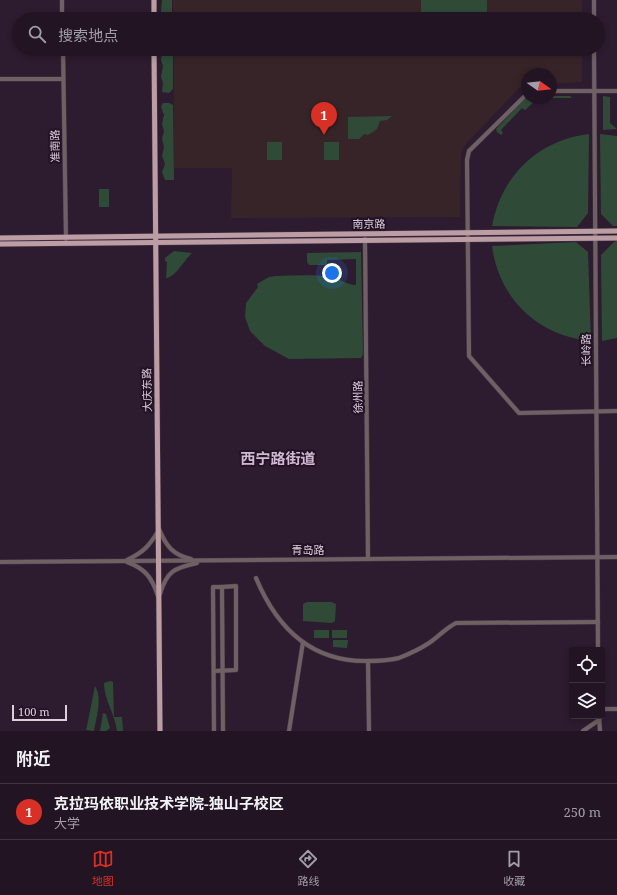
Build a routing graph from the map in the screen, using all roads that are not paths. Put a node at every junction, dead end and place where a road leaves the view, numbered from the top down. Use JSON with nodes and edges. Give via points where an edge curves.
{"nodes":[{"id":1,"x":62,"y":0,"type":"edge"},
{"id":2,"x":154,"y":0,"type":"edge"},
{"id":3,"x":594,"y":0,"type":"edge"},
{"id":4,"x":62,"y":12,"type":"edge"},
{"id":5,"x":154,"y":12,"type":"edge"},
{"id":6,"x":594,"y":12,"type":"edge"},
{"id":7,"x":63,"y":56,"type":"edge"},
{"id":8,"x":154,"y":56,"type":"edge"},
{"id":9,"x":594,"y":56,"type":"edge"},
{"id":10,"x":63,"y":79,"type":"junction"},
{"id":11,"x":0,"y":80,"type":"edge"},
{"id":12,"x":557,"y":91,"type":"edge"},
{"id":13,"x":594,"y":91,"type":"junction"},
{"id":14,"x":617,"y":91,"type":"edge"},
{"id":15,"x":521,"y":100,"type":"edge"},
{"id":16,"x":594,"y":231,"type":"junction"},
{"id":17,"x":617,"y":231,"type":"edge"},
{"id":18,"x":468,"y":233,"type":"junction"},
{"id":19,"x":365,"y":234,"type":"junction"},
{"id":20,"x":155,"y":236,"type":"junction"},
{"id":21,"x":0,"y":238,"type":"edge"},
{"id":22,"x":594,"y":238,"type":"junction"},
{"id":23,"x":617,"y":238,"type":"edge"},
{"id":24,"x":468,"y":239,"type":"junction"},
{"id":25,"x":66,"y":240,"type":"junction"},
{"id":26,"x":365,"y":240,"type":"junction"},
{"id":27,"x":152,"y":243,"type":"junction"},
{"id":28,"x":0,"y":244,"type":"edge"},
{"id":29,"x":617,"y":411,"type":"edge"},
{"id":30,"x":596,"y":412,"type":"junction"},
{"id":31,"x":159,"y":529,"type":"junction"},
{"id":32,"x":597,"y":557,"type":"junction"},
{"id":33,"x":617,"y":557,"type":"edge"},
{"id":34,"x":368,"y":559,"type":"junction"},
{"id":35,"x":125,"y":561,"type":"junction"},
{"id":36,"x":158,"y":561,"type":"junction"},
{"id":37,"x":205,"y":561,"type":"junction"},
{"id":38,"x":0,"y":562,"type":"edge"},
{"id":39,"x":256,"y":578,"type":"dead end"},
{"id":40,"x":222,"y":587,"type":"junction"},
{"id":41,"x":158,"y":598,"type":"junction"},
{"id":42,"x":598,"y":622,"type":"junction"},
{"id":43,"x":223,"y":625,"type":"junction"},
{"id":44,"x":214,"y":626,"type":"junction"},
{"id":45,"x":304,"y":642,"type":"junction"},
{"id":46,"x":598,"y":647,"type":"edge"},
{"id":47,"x":368,"y":661,"type":"junction"},
{"id":48,"x":214,"y":671,"type":"junction"},
{"id":49,"x":223,"y":672,"type":"junction"},
{"id":50,"x":617,"y":708,"type":"edge"},
{"id":51,"x":605,"y":709,"type":"edge"},
{"id":52,"x":598,"y":719,"type":"edge"},
{"id":53,"x":599,"y":719,"type":"edge"},
{"id":54,"x":214,"y":729,"type":"edge"},
{"id":55,"x":223,"y":729,"type":"edge"},
{"id":56,"x":160,"y":731,"type":"edge"},
{"id":57,"x":289,"y":731,"type":"edge"},
{"id":58,"x":369,"y":731,"type":"edge"},
{"id":59,"x":583,"y":731,"type":"edge"},
{"id":60,"x":600,"y":731,"type":"edge"}],
"edges":[{"from":1,"to":4,"type":"street"},
{"from":2,"to":5,"type":"main road"},
{"from":3,"to":6,"type":"street"},
{"from":7,"to":10,"type":"street","name":"准南路"},
{"from":8,"to":20,"type":"main road","name":"大庆东路"},
{"from":9,"to":13,"type":"street","name":"长岭路"},
{"from":10,"to":11,"type":"street"},
{"from":10,"to":25,"type":"street","name":"准南路"},
{"from":12,"to":13,"type":"street"},
{"from":13,"to":14,"type":"street"},
{"from":13,"to":16,"type":"street","name":"长岭路"},
{"from":15,"to":18,"type":"street","via":[[469,151]]},
{"from":16,"to":17,"type":"main road","name":"南京路"},
{"from":16,"to":18,"type":"main road","name":"南京路"},
{"from":16,"to":22,"type":"street","name":"长岭路"},
{"from":18,"to":19,"type":"main road","name":"南京路"},
{"from":18,"to":24,"type":"street"},
{"from":19,"to":20,"type":"main road","name":"南京路"},
{"from":19,"to":26,"type":"street","name":"徐州路"},
{"from":20,"to":25,"type":"main road","name":"南京路"},
{"from":20,"to":27,"type":"main road","name":"大庆东路"},
{"from":21,"to":25,"type":"main road"},
{"from":22,"to":23,"type":"main road","name":"南京路"},
{"from":22,"to":24,"type":"main road","name":"南京路"},
{"from":22,"to":30,"type":"street","name":"长岭路"},
{"from":24,"to":26,"type":"main road","name":"南京路"},
{"from":24,"to":30,"type":"street","via":[[469,356],[519,413]]},
{"from":25,"to":27,"type":"main road","name":"南京路"},
{"from":25,"to":28,"type":"main road"},
{"from":26,"to":27,"type":"main road","name":"南京路"},
{"from":26,"to":34,"type":"street","name":"徐州路"},
{"from":27,"to":31,"type":"main road","name":"大庆东路"},
{"from":29,"to":30,"type":"street"},
{"from":30,"to":32,"type":"street","name":"长岭路"},
{"from":31,"to":35,"type":"street","via":[[147,548]]},
{"from":31,"to":36,"type":"main road","name":"大庆东路"},
{"from":31,"to":37,"type":"street","via":[[173,552],[189,559]]},
{"from":32,"to":33,"type":"street","name":"青岛路"},
{"from":32,"to":34,"type":"street","name":"青岛路"},
{"from":32,"to":42,"type":"street","name":"长岭路"},
{"from":34,"to":37,"type":"street","name":"青岛路"},
{"from":35,"to":36,"type":"street","name":"青岛路"},
{"from":35,"to":38,"type":"street","name":"青岛路"},
{"from":35,"to":41,"type":"street","via":[[149,574]]},
{"from":36,"to":37,"type":"street","name":"青岛路"},
{"from":36,"to":41,"type":"main road","name":"大庆东路"},
{"from":37,"to":41,"type":"street","via":[[172,571]]},
{"from":39,"to":45,"type":"street","via":[[274,614]]},
{"from":40,"to":43,"type":"street"},
{"from":40,"to":44,"type":"street","via":[[213,587]]},
{"from":40,"to":49,"type":"street","via":[[236,586],[236,670]]},
{"from":41,"to":56,"type":"main road","name":"大庆东路"},
{"from":42,"to":46,"type":"street","name":"长岭路"},
{"from":42,"to":47,"type":"street","via":[[456,623],[427,644],[398,658]]},
{"from":43,"to":44,"type":"street"},
{"from":43,"to":49,"type":"street"},
{"from":44,"to":48,"type":"street"},
{"from":45,"to":47,"type":"street","via":[[329,656],[344,660]]},
{"from":45,"to":57,"type":"street"},
{"from":47,"to":58,"type":"street"},
{"from":48,"to":49,"type":"street"},
{"from":48,"to":54,"type":"street"},
{"from":49,"to":55,"type":"street"},
{"from":50,"to":51,"type":"street"},
{"from":52,"to":59,"type":"street"},
{"from":53,"to":60,"type":"street"},
{"from":54,"to":55,"type":"street"}]}
